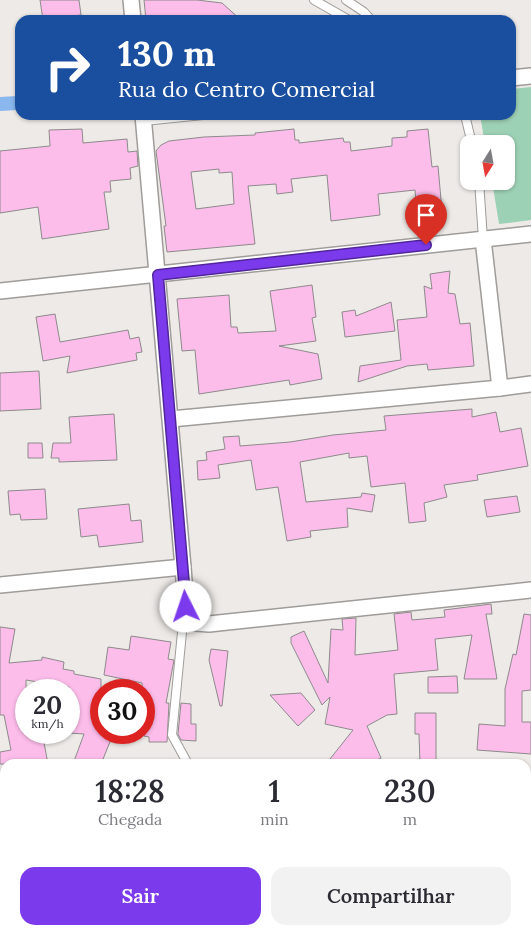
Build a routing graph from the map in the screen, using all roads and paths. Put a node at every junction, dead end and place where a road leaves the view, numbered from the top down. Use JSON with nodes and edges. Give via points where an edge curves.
{"nodes":[{"id":1,"x":131,"y":0,"type":"edge"},
{"id":2,"x":314,"y":0,"type":"edge"},
{"id":3,"x":346,"y":0,"type":"edge"},
{"id":4,"x":132,"y":15,"type":"edge"},
{"id":5,"x":340,"y":15,"type":"edge"},
{"id":6,"x":367,"y":15,"type":"edge"},
{"id":7,"x":531,"y":76,"type":"edge"},
{"id":8,"x":516,"y":78,"type":"edge"},
{"id":9,"x":144,"y":120,"type":"edge"},
{"id":10,"x":466,"y":120,"type":"edge"},
{"id":11,"x":470,"y":135,"type":"edge"},
{"id":12,"x":480,"y":190,"type":"edge"},
{"id":13,"x":531,"y":234,"type":"edge"},
{"id":14,"x":483,"y":239,"type":"junction"},
{"id":15,"x":158,"y":275,"type":"junction"},
{"id":16,"x":0,"y":291,"type":"edge"},
{"id":17,"x":531,"y":384,"type":"edge"},
{"id":18,"x":500,"y":388,"type":"junction"},
{"id":19,"x":171,"y":419,"type":"junction"},
{"id":20,"x":183,"y":567,"type":"junction"},
{"id":21,"x":0,"y":585,"type":"edge"},
{"id":22,"x":531,"y":590,"type":"edge"},
{"id":23,"x":182,"y":622,"type":"junction"},
{"id":24,"x":185,"y":759,"type":"edge"}],
"edges":[{"from":1,"to":4,"type":"street"},
{"from":2,"to":5,"type":"lane"},
{"from":3,"to":6,"type":"lane"},
{"from":7,"to":8,"type":"street"},
{"from":9,"to":15,"type":"street"},
{"from":10,"to":11,"type":"lane"},
{"from":12,"to":14,"type":"lane"},
{"from":13,"to":14,"type":"street"},
{"from":14,"to":15,"type":"street"},
{"from":14,"to":18,"type":"street"},
{"from":15,"to":16,"type":"street"},
{"from":15,"to":19,"type":"street"},
{"from":17,"to":18,"type":"street"},
{"from":18,"to":19,"type":"street"},
{"from":19,"to":20,"type":"street"},
{"from":20,"to":21,"type":"street"},
{"from":20,"to":23,"type":"street","via":[[186,607]]},
{"from":22,"to":23,"type":"street","via":[[209,624]]},
{"from":23,"to":24,"type":"lane","via":[[172,735]]}]}
